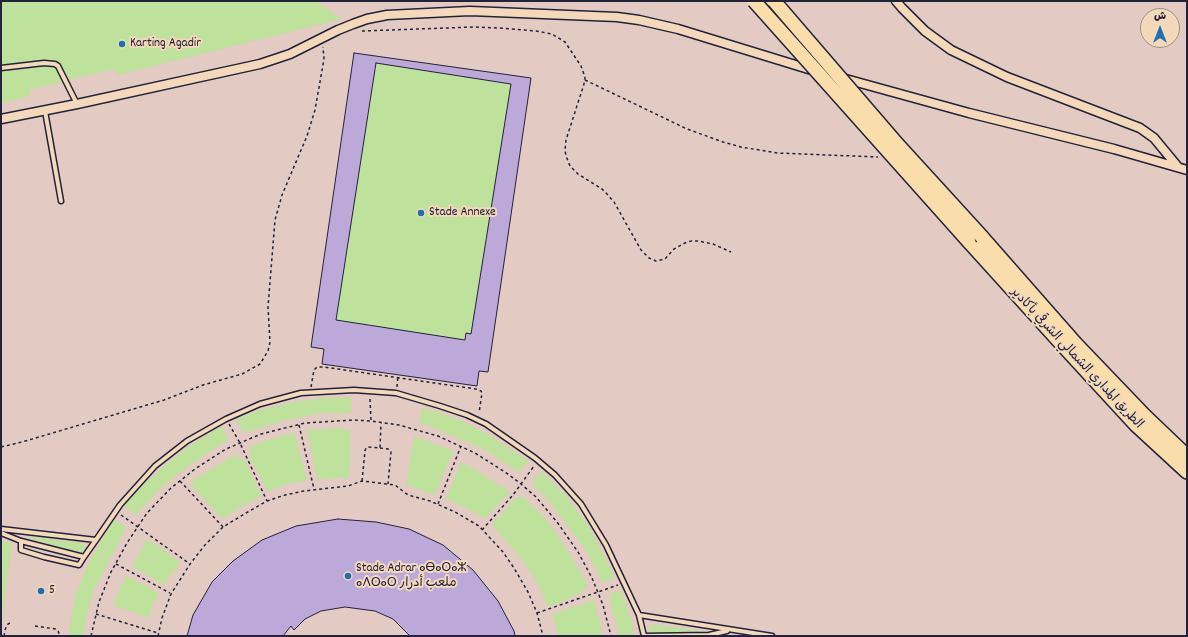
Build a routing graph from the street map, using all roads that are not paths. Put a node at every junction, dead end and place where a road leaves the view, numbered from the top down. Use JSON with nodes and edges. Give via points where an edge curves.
{"nodes":[{"id":1,"x":754,"y":1,"type":"edge"},
{"id":2,"x":774,"y":1,"type":"edge"},
{"id":3,"x":896,"y":1,"type":"edge"},
{"id":4,"x":1,"y":68,"type":"edge"},
{"id":5,"x":77,"y":104,"type":"junction"},
{"id":6,"x":45,"y":111,"type":"junction"},
{"id":7,"x":1,"y":119,"type":"edge"},
{"id":8,"x":1183,"y":169,"type":"edge"},
{"id":9,"x":61,"y":201,"type":"dead end"},
{"id":10,"x":1187,"y":456,"type":"edge"},
{"id":11,"x":1187,"y":472,"type":"edge"},
{"id":12,"x":1,"y":529,"type":"edge"},
{"id":13,"x":1,"y":534,"type":"edge"},
{"id":14,"x":96,"y":540,"type":"junction"},
{"id":15,"x":21,"y":541,"type":"junction"},
{"id":16,"x":84,"y":558,"type":"junction"},
{"id":17,"x":639,"y":615,"type":"junction"},
{"id":18,"x":710,"y":626,"type":"junction"},
{"id":19,"x":730,"y":630,"type":"junction"},
{"id":20,"x":644,"y":636,"type":"edge"},
{"id":21,"x":709,"y":636,"type":"edge"},
{"id":22,"x":772,"y":636,"type":"edge"}],
"edges":[{"from":1,"to":11,"type":"highway","name":"الطريق المداري الشمالي الشرقي بأكادير","bridge":true,"via":[[1065,348],[1136,425]]},
{"from":2,"to":10,"type":"highway","name":"الطريق المداري الشمالي الشرقي بأكادير","bridge":true,"via":[[898,145],[1076,344]]},
{"from":3,"to":8,"type":"street","via":[[925,31],[951,50],[1007,77],[1140,128],[1154,138]]},
{"from":4,"to":5,"type":"lane","via":[[55,64]]},
{"from":5,"to":6,"type":"street"},
{"from":5,"to":8,"type":"street","via":[[260,64],[290,54],[353,24],[387,15],[470,11],[597,15],[632,19],[678,29],[792,64]]},
{"from":6,"to":7,"type":"street"},
{"from":6,"to":9,"type":"lane"},
{"from":12,"to":14,"type":"lane"},
{"from":13,"to":15,"type":"lane"},
{"from":14,"to":16,"type":"lane"},
{"from":14,"to":17,"type":"lane","via":[[131,492],[155,466],[187,441],[226,420],[260,404],[301,393],[354,390],[396,393],[440,406],[486,424],[555,475],[582,504],[606,545]]},
{"from":15,"to":16,"type":"lane"},
{"from":15,"to":16,"type":"lane","via":[[21,550],[79,565]]},
{"from":17,"to":18,"type":"lane"},
{"from":17,"to":20,"type":"lane"},
{"from":18,"to":19,"type":"lane"},
{"from":18,"to":21,"type":"lane"},
{"from":19,"to":21,"type":"lane"},
{"from":19,"to":22,"type":"lane"},
{"from":20,"to":21,"type":"lane"}]}
